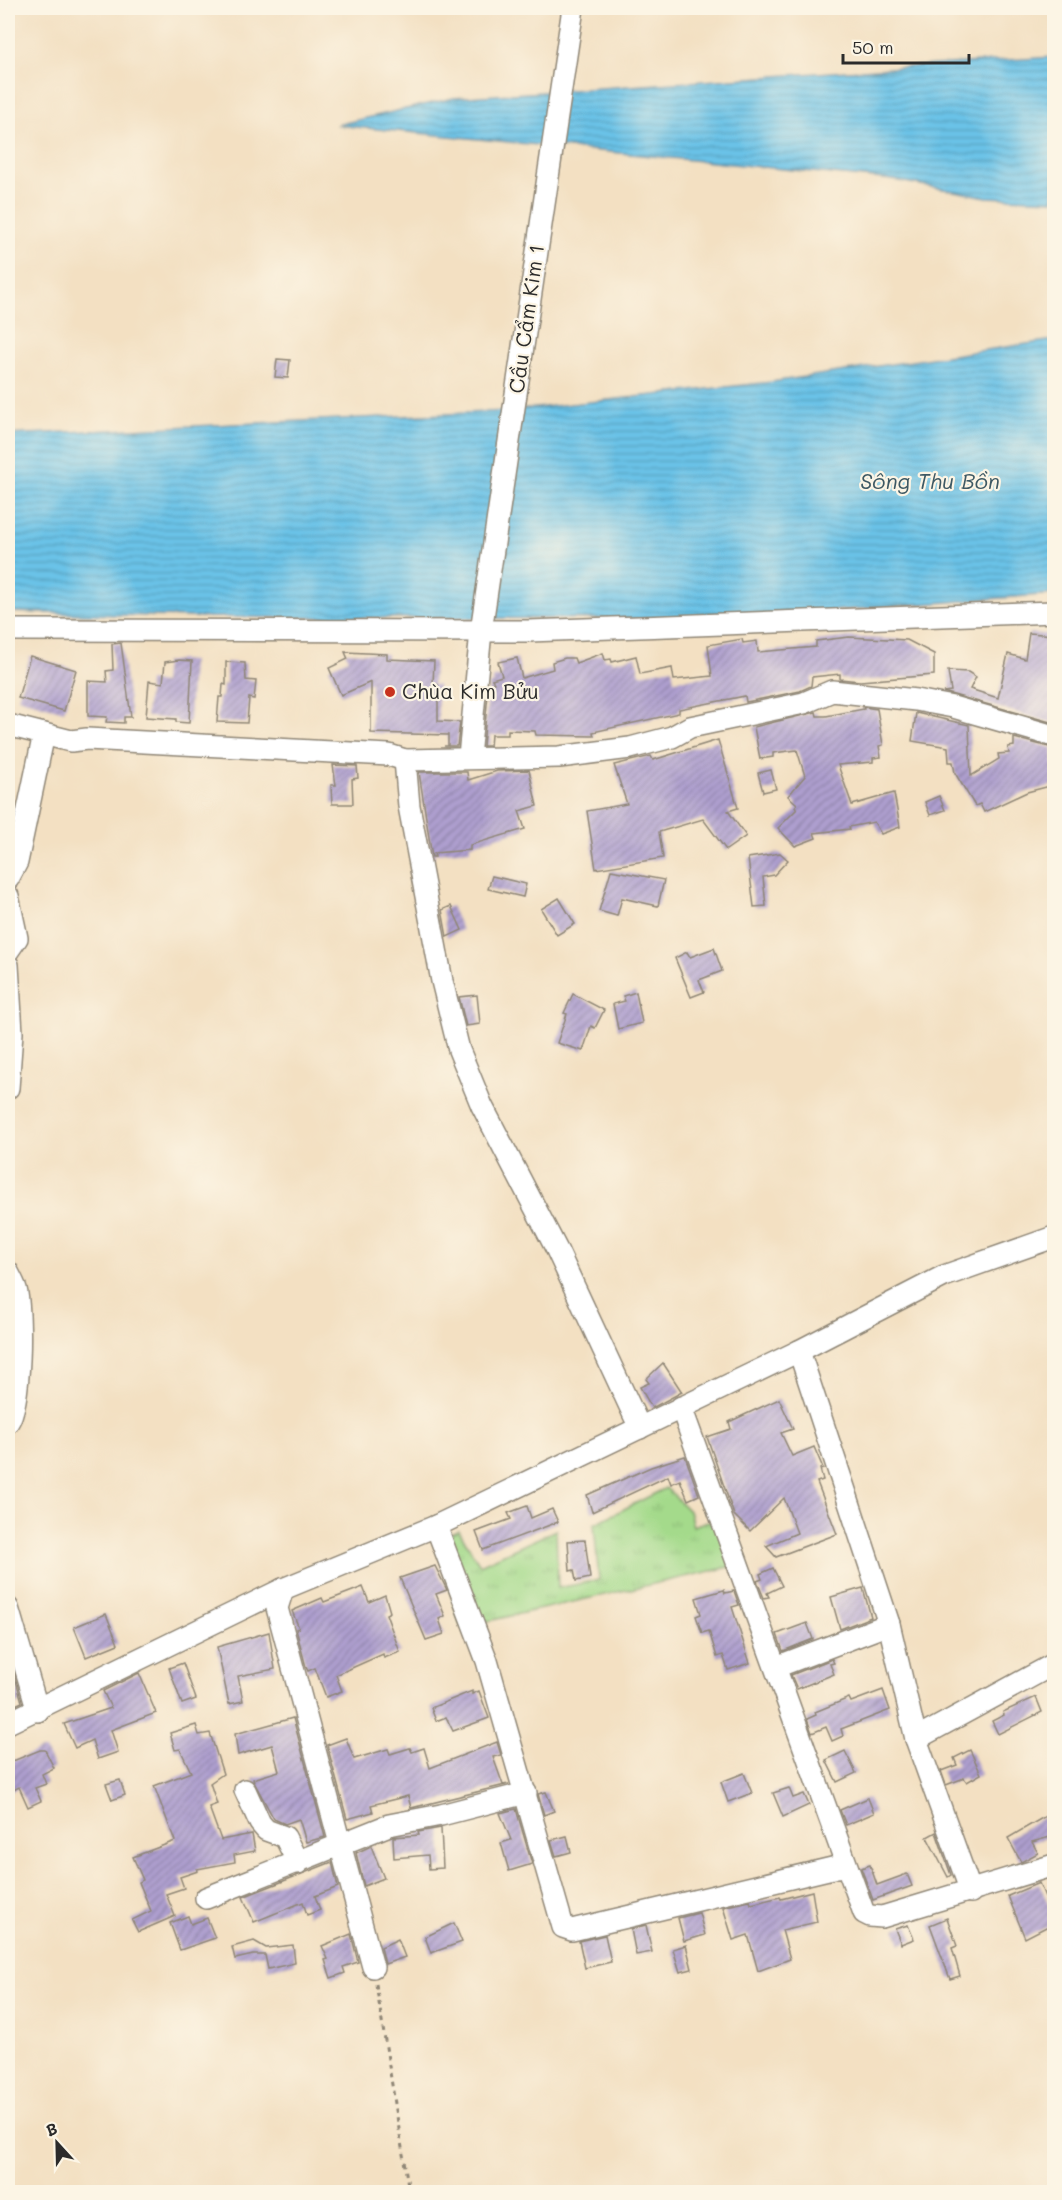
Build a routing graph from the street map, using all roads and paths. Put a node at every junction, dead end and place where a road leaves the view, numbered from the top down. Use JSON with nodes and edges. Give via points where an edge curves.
{"nodes":[{"id":1,"x":573,"y":8,"type":"edge"},
{"id":2,"x":1054,"y":612,"type":"edge"},
{"id":3,"x":8,"y":630,"type":"edge"},
{"id":4,"x":481,"y":631,"type":"junction"},
{"id":5,"x":8,"y":725,"type":"edge"},
{"id":6,"x":44,"y":734,"type":"junction"},
{"id":7,"x":1054,"y":736,"type":"edge"},
{"id":8,"x":469,"y":757,"type":"junction"},
{"id":9,"x":405,"y":760,"type":"junction"},
{"id":10,"x":8,"y":879,"type":"edge"},
{"id":11,"x":8,"y":896,"type":"edge"},
{"id":12,"x":8,"y":951,"type":"edge"},
{"id":13,"x":8,"y":965,"type":"edge"},
{"id":14,"x":8,"y":1088,"type":"edge"},
{"id":15,"x":1054,"y":1237,"type":"edge"},
{"id":16,"x":8,"y":1272,"type":"edge"},
{"id":17,"x":799,"y":1351,"type":"junction"},
{"id":18,"x":681,"y":1407,"type":"junction"},
{"id":19,"x":8,"y":1422,"type":"edge"},
{"id":20,"x":640,"y":1428,"type":"junction"},
{"id":21,"x":436,"y":1526,"type":"junction"},
{"id":22,"x":283,"y":1589,"type":"junction"},
{"id":23,"x":8,"y":1608,"type":"edge"},
{"id":24,"x":890,"y":1624,"type":"junction"},
{"id":25,"x":1054,"y":1664,"type":"edge"},
{"id":26,"x":776,"y":1667,"type":"junction"},
{"id":27,"x":38,"y":1711,"type":"junction"},
{"id":28,"x":8,"y":1723,"type":"edge"},
{"id":29,"x":916,"y":1739,"type":"junction"},
{"id":30,"x":245,"y":1790,"type":"dead end"},
{"id":31,"x":526,"y":1793,"type":"junction"},
{"id":32,"x":341,"y":1845,"type":"junction"},
{"id":33,"x":298,"y":1863,"type":"junction"},
{"id":34,"x":845,"y":1865,"type":"junction"},
{"id":35,"x":1054,"y":1865,"type":"edge"},
{"id":36,"x":971,"y":1892,"type":"junction"},
{"id":37,"x":206,"y":1898,"type":"dead end"},
{"id":38,"x":373,"y":1967,"type":"joint"},
{"id":39,"x":409,"y":2193,"type":"edge"}],
"edges":[{"from":1,"to":4,"type":"street","name":"Cầu Cẩm Kim 1"},
{"from":2,"to":4,"type":"street"},
{"from":3,"to":4,"type":"street"},
{"from":4,"to":8,"type":"street","name":"Cầu Cẩm Kim 1"},
{"from":5,"to":6,"type":"street"},
{"from":6,"to":9,"type":"street","via":[[71,741],[389,755]]},
{"from":6,"to":10,"type":"street","via":[[17,862]]},
{"from":7,"to":8,"type":"street","via":[[953,707],[832,691],[804,703],[690,727],[672,737],[630,748],[559,756]]},
{"from":8,"to":9,"type":"street"},
{"from":9,"to":20,"type":"street","via":[[411,817],[459,1050],[482,1106],[557,1250]]},
{"from":11,"to":12,"type":"street","via":[[17,938]]},
{"from":13,"to":14,"type":"street","via":[[12,1033]]},
{"from":15,"to":17,"type":"street","via":[[944,1276]]},
{"from":16,"to":19,"type":"street","via":[[16,1290],[20,1355]]},
{"from":17,"to":18,"type":"street"},
{"from":17,"to":24,"type":"street"},
{"from":18,"to":20,"type":"street"},
{"from":18,"to":26,"type":"street"},
{"from":20,"to":21,"type":"street"},
{"from":21,"to":22,"type":"street"},
{"from":21,"to":31,"type":"street","via":[[487,1661]]},
{"from":22,"to":27,"type":"street"},
{"from":22,"to":32,"type":"street","via":[[277,1608]]},
{"from":23,"to":27,"type":"street"},
{"from":24,"to":26,"type":"street"},
{"from":24,"to":29,"type":"street"},
{"from":25,"to":29,"type":"street"},
{"from":26,"to":34,"type":"street"},
{"from":27,"to":28,"type":"street"},
{"from":29,"to":36,"type":"street"},
{"from":30,"to":33,"type":"street","via":[[260,1823],[266,1830],[285,1837]]},
{"from":31,"to":32,"type":"street","via":[[389,1825]]},
{"from":31,"to":34,"type":"street","via":[[558,1917],[569,1930]]},
{"from":32,"to":33,"type":"street"},
{"from":32,"to":38,"type":"street"},
{"from":33,"to":37,"type":"street"},
{"from":34,"to":36,"type":"street","via":[[864,1913],[873,1917]]},
{"from":35,"to":36,"type":"street"},
{"from":38,"to":39,"type":"path"}]}
